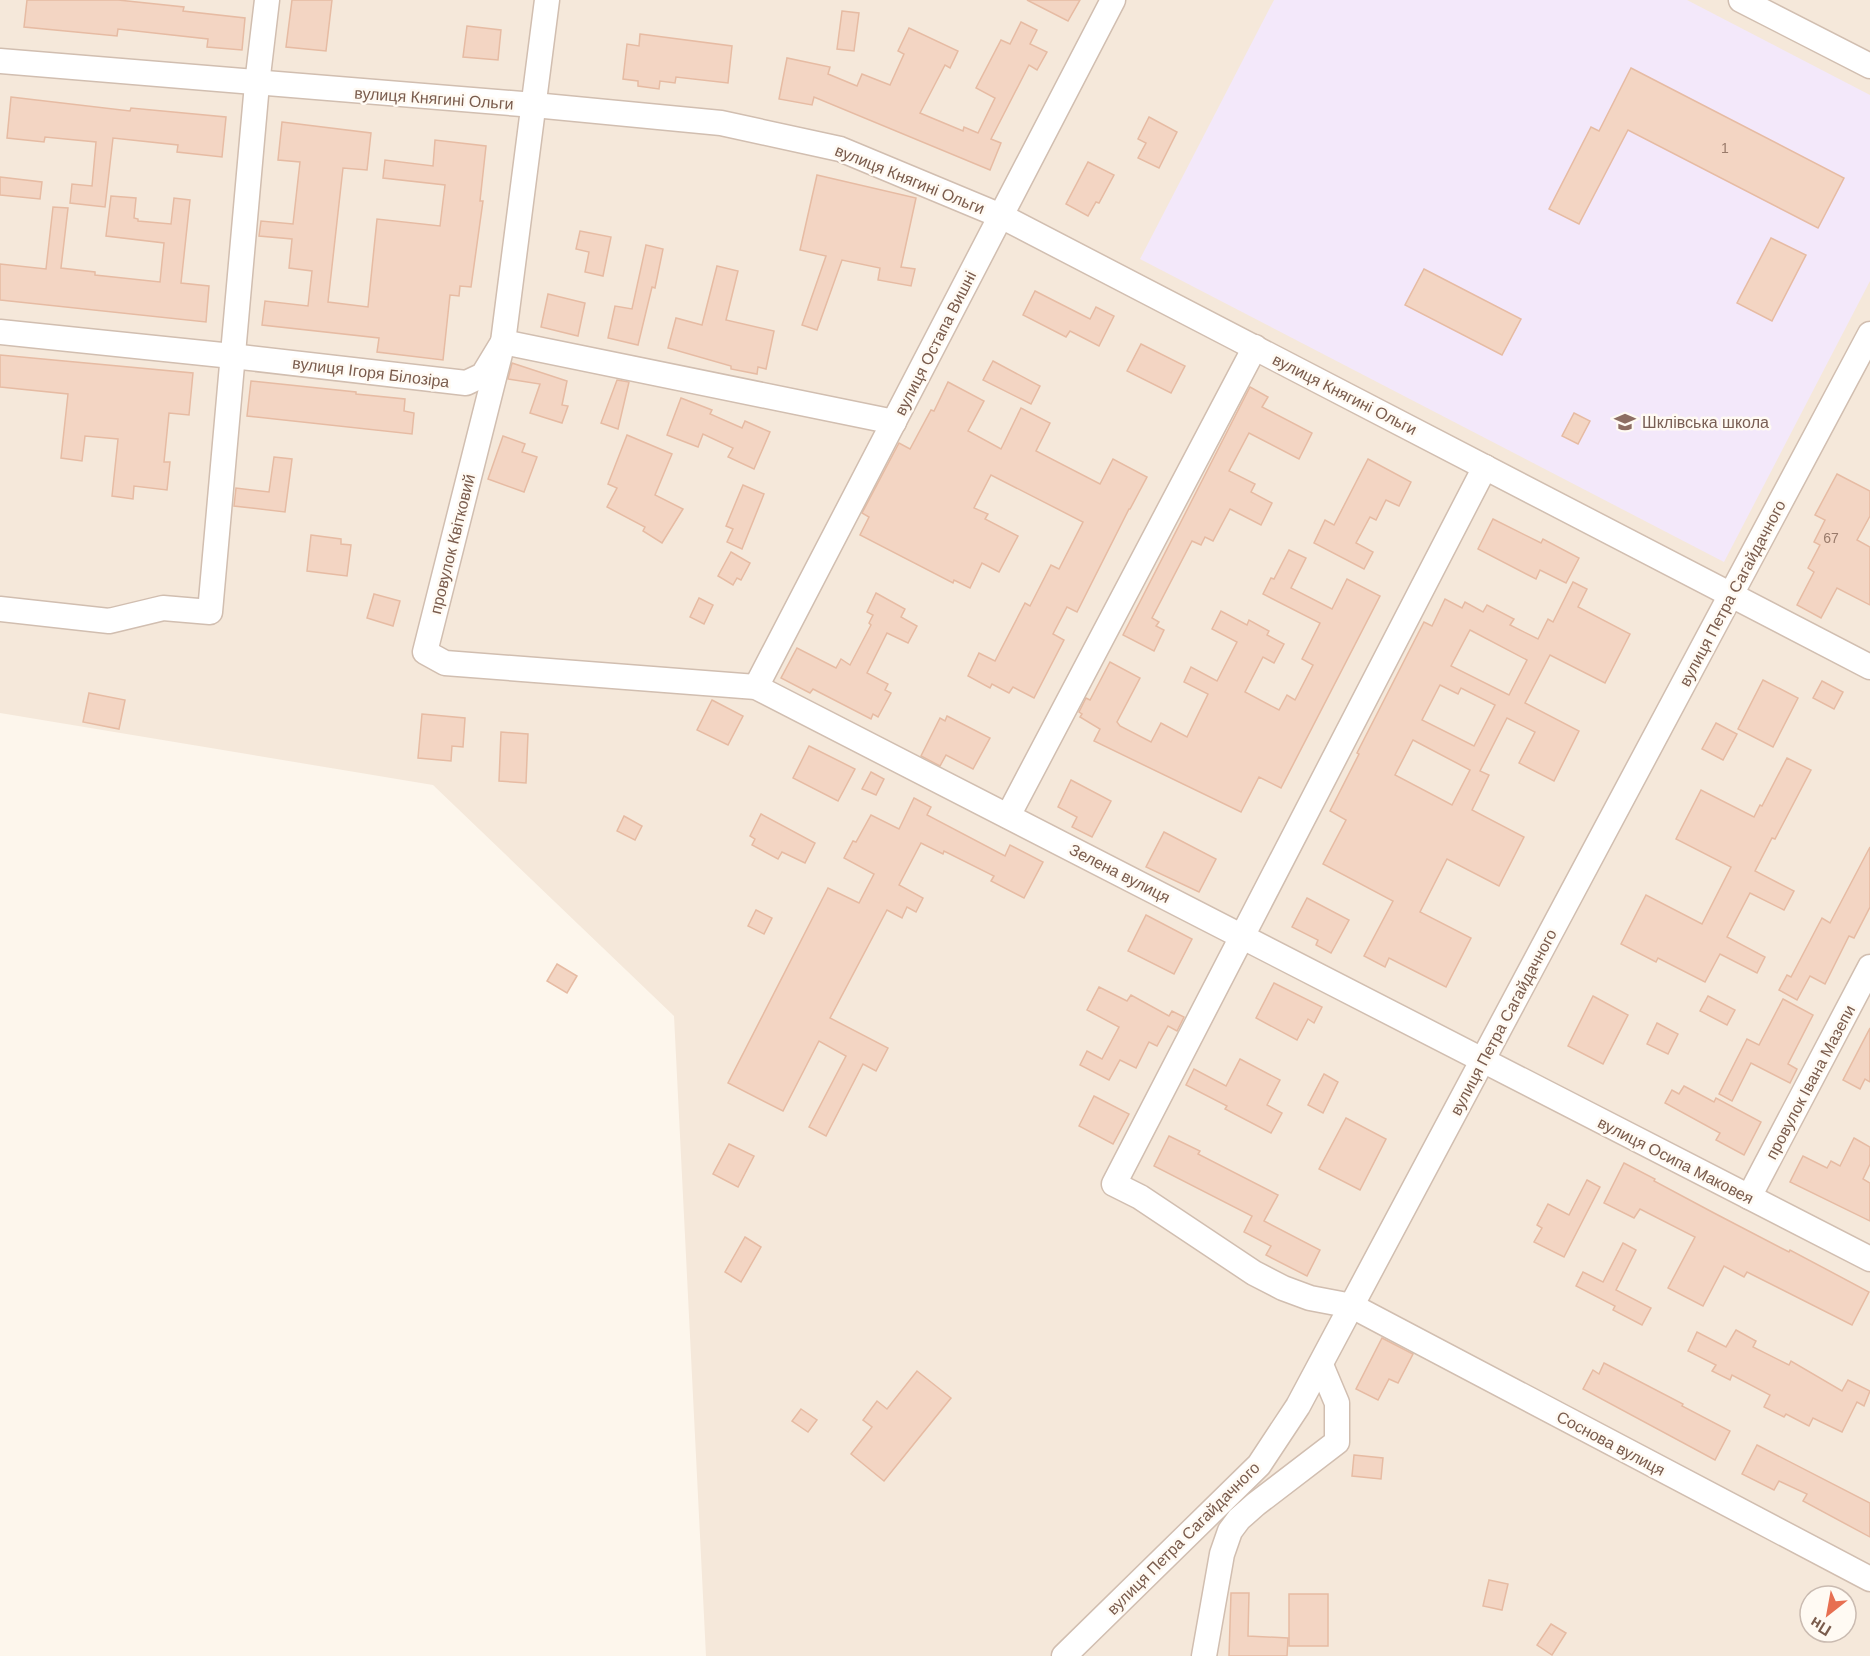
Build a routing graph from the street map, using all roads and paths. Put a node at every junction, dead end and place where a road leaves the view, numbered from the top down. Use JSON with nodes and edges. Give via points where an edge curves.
{"nodes":[{"id":1,"x":267,"y":0,"type":"edge"},
{"id":2,"x":547,"y":0,"type":"edge"},
{"id":3,"x":1113,"y":0,"type":"edge"},
{"id":4,"x":1741,"y":0,"type":"edge"},
{"id":5,"x":0,"y":61,"type":"edge"},
{"id":6,"x":1870,"y":66,"type":"edge"},
{"id":7,"x":257,"y":84,"type":"junction"},
{"id":8,"x":534,"y":105,"type":"junction"},
{"id":9,"x":1001,"y":216,"type":"junction"},
{"id":10,"x":0,"y":332,"type":"edge"},
{"id":11,"x":1870,"y":334,"type":"edge"},
{"id":12,"x":503,"y":342,"type":"junction"},
{"id":13,"x":1255,"y":347,"type":"junction"},
{"id":14,"x":232,"y":356,"type":"junction"},
{"id":15,"x":894,"y":422,"type":"junction"},
{"id":16,"x":1485,"y":467,"type":"junction"},
{"id":17,"x":1731,"y":595,"type":"junction"},
{"id":18,"x":0,"y":609,"type":"edge"},
{"id":19,"x":1870,"y":667,"type":"edge"},
{"id":20,"x":756,"y":687,"type":"junction"},
{"id":21,"x":1008,"y":816,"type":"junction"},
{"id":22,"x":1242,"y":936,"type":"junction"},
{"id":23,"x":1870,"y":967,"type":"edge"},
{"id":24,"x":1483,"y":1060,"type":"junction"},
{"id":25,"x":1749,"y":1197,"type":"junction"},
{"id":26,"x":1870,"y":1259,"type":"edge"},
{"id":27,"x":1352,"y":1306,"type":"junction"},
{"id":28,"x":1320,"y":1365,"type":"junction"},
{"id":29,"x":1870,"y":1579,"type":"edge"},
{"id":30,"x":1064,"y":1656,"type":"edge"},
{"id":31,"x":1204,"y":1656,"type":"edge"}],
"edges":[{"from":1,"to":7,"type":"street"},
{"from":2,"to":8,"type":"street","name":"провулок Квітковий"},
{"from":3,"to":9,"type":"street","name":"вулиця Остапа Вишні"},
{"from":4,"to":6,"type":"street"},
{"from":5,"to":7,"type":"street","name":"вулиця Княгині Ольги"},
{"from":7,"to":8,"type":"street","name":"вулиця Княгині Ольги"},
{"from":7,"to":14,"type":"street"},
{"from":8,"to":9,"type":"street","name":"вулиця Княгині Ольги","via":[[721,123],[840,148]]},
{"from":8,"to":12,"type":"street","name":"провулок Квітковий"},
{"from":9,"to":13,"type":"street","name":"вулиця Княгині Ольги"},
{"from":9,"to":15,"type":"street","name":"вулиця Остапа Вишні"},
{"from":10,"to":14,"type":"street","name":"вулиця Ігоря Білозіра"},
{"from":11,"to":17,"type":"street","name":"вулиця Петра Сагайдачного"},
{"from":12,"to":14,"type":"street","name":"вулиця Ігоря Білозіра","via":[[483,375],[466,383]]},
{"from":12,"to":15,"type":"street"},
{"from":12,"to":20,"type":"street","name":"провулок Квітковий","via":[[425,652],[445,663]]},
{"from":13,"to":16,"type":"street","name":"вулиця Княгині Ольги"},
{"from":13,"to":21,"type":"street"},
{"from":14,"to":18,"type":"street","via":[[210,612],[163,608],[109,621]]},
{"from":15,"to":20,"type":"street","name":"вулиця Остапа Вишні"},
{"from":16,"to":17,"type":"street","name":"вулиця Княгині Ольги"},
{"from":16,"to":22,"type":"street"},
{"from":17,"to":19,"type":"street","name":"вулиця Княгині Ольги"},
{"from":17,"to":24,"type":"street","name":"вулиця Петра Сагайдачного"},
{"from":20,"to":21,"type":"street","name":"Зелена вулиця"},
{"from":21,"to":22,"type":"street","name":"Зелена вулиця"},
{"from":22,"to":24,"type":"street","name":"Зелена вулиця"},
{"from":22,"to":27,"type":"street","name":"Соснова вулиця","via":[[1114,1184],[1283,1288]]},
{"from":23,"to":25,"type":"street","name":"провулок Івана Мазепи"},
{"from":24,"to":25,"type":"street","name":"вулиця Осипа Маковея"},
{"from":24,"to":27,"type":"street","name":"вулиця Петра Сагайдачного"},
{"from":25,"to":26,"type":"street","name":"вулиця Осипа Маковея"},
{"from":27,"to":28,"type":"street","name":"вулиця Петра Сагайдачного"},
{"from":27,"to":29,"type":"street","name":"Соснова вулиця"},
{"from":28,"to":30,"type":"street","name":"вулиця Петра Сагайдачного","via":[[1259,1465]]},
{"from":28,"to":31,"type":"street","via":[[1337,1403],[1337,1442],[1256,1504],[1230,1531],[1222,1554]]}]}
